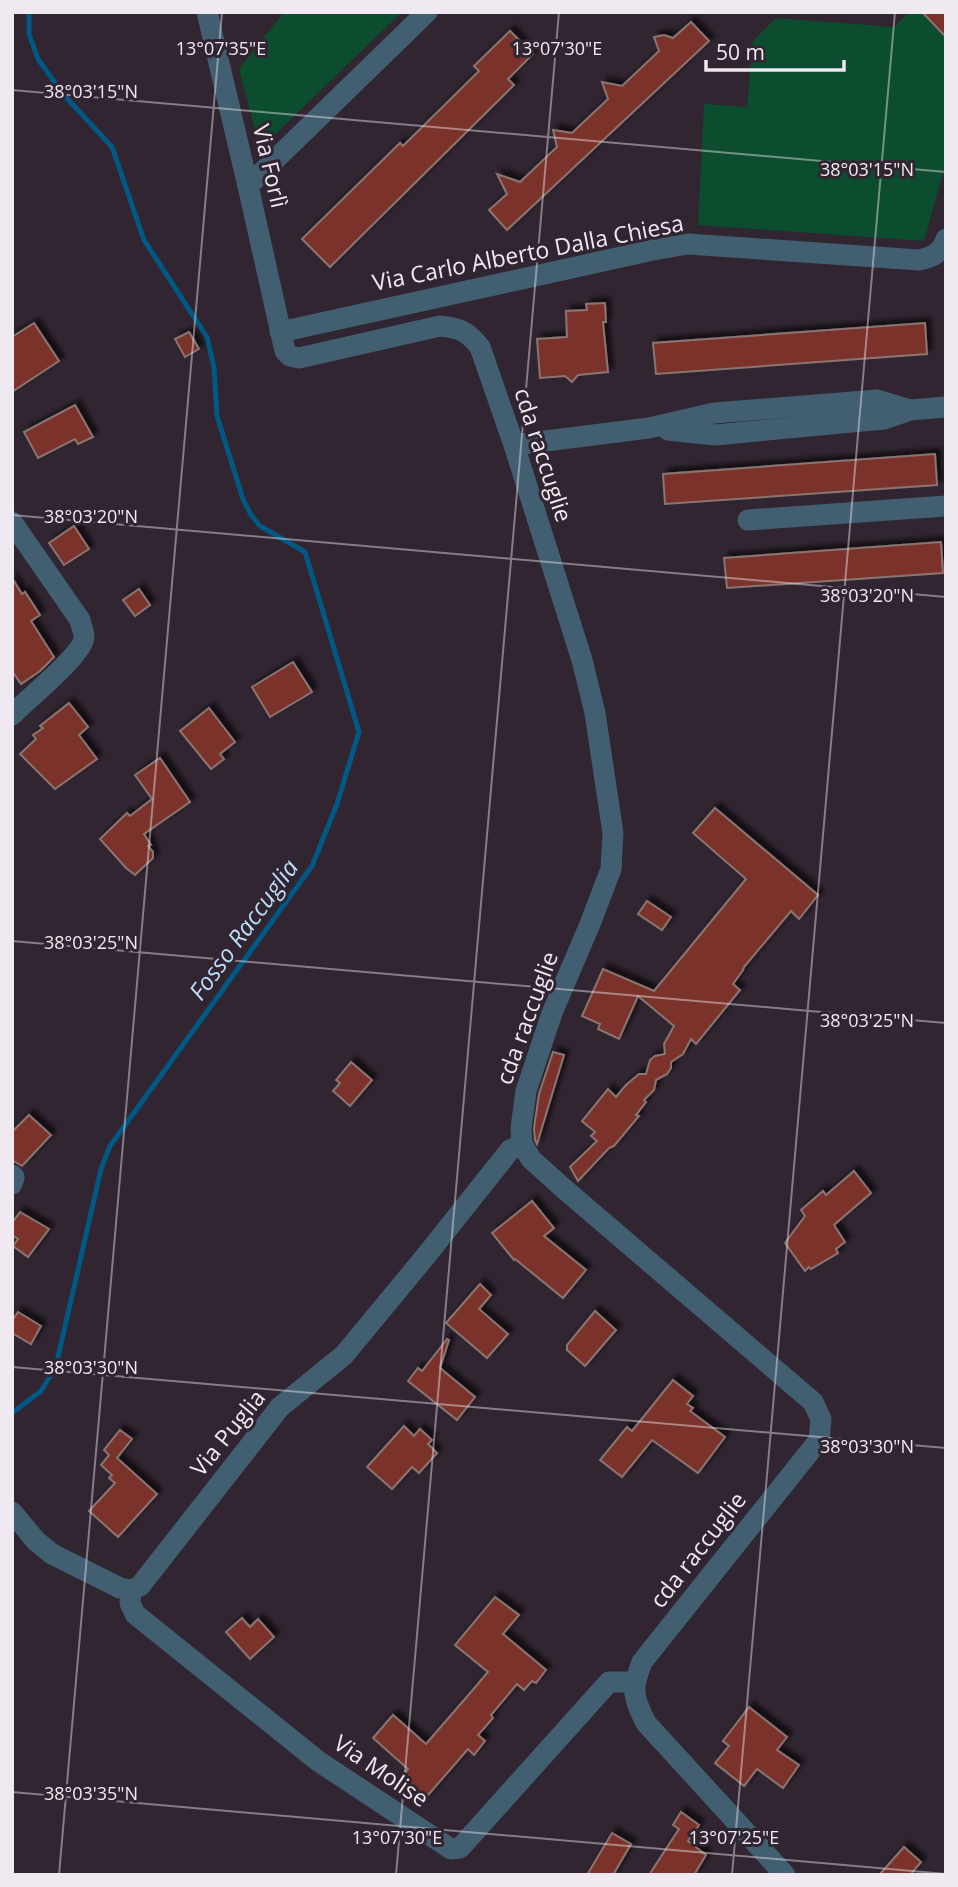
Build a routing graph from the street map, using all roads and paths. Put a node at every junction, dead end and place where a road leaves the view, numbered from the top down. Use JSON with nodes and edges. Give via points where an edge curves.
{"nodes":[{"id":1,"x":207,"y":12,"type":"edge"},
{"id":2,"x":427,"y":12,"type":"edge"},
{"id":3,"x":248,"y":186,"type":"junction"},
{"id":4,"x":946,"y":239,"type":"edge"},
{"id":5,"x":280,"y":332,"type":"junction"},
{"id":6,"x":946,"y":407,"type":"edge"},
{"id":7,"x":514,"y":445,"type":"junction"},
{"id":8,"x":946,"y":506,"type":"edge"},
{"id":9,"x":748,"y":520,"type":"dead end"},
{"id":10,"x":12,"y":522,"type":"edge"},
{"id":11,"x":12,"y":715,"type":"edge"},
{"id":12,"x":522,"y":1143,"type":"junction"},
{"id":13,"x":12,"y":1175,"type":"edge"},
{"id":14,"x":12,"y":1184,"type":"edge"},
{"id":15,"x":12,"y":1512,"type":"edge"},
{"id":16,"x":131,"y":1590,"type":"junction"},
{"id":17,"x":634,"y":1682,"type":"junction"},
{"id":18,"x":785,"y":1875,"type":"edge"}],
"edges":[{"from":1,"to":3,"type":"street","name":"Via Forlì"},
{"from":2,"to":3,"type":"street"},
{"from":3,"to":5,"type":"street","name":"Via Forlì"},
{"from":4,"to":5,"type":"street","name":"Via Carlo Alberto Dalla Chiesa","via":[[932,258],[919,260],[688,244]]},
{"from":5,"to":7,"type":"street","name":"cda raccuglie","via":[[285,351],[299,358],[440,326],[458,328],[480,346]]},
{"from":6,"to":7,"type":"street","via":[[910,410],[884,419],[715,435],[649,428]]},
{"from":7,"to":12,"type":"street","name":"cda raccuglie","via":[[582,660],[613,833],[611,869],[552,1013],[526,1091]]},
{"from":8,"to":9,"type":"street"},
{"from":10,"to":11,"type":"street","via":[[80,620],[85,636],[69,661]]},
{"from":12,"to":16,"type":"street","name":"Via Puglia","via":[[510,1150],[344,1355],[280,1407],[140,1586]]},
{"from":12,"to":17,"type":"street","name":"cda raccuglie","via":[[531,1159],[562,1187],[813,1402],[821,1419],[819,1440],[642,1662]]},
{"from":13,"to":14,"type":"street"},
{"from":15,"to":16,"type":"street","via":[[52,1553]]},
{"from":16,"to":17,"type":"street","name":"Via Molise","via":[[135,1614],[242,1701],[318,1761],[451,1849],[460,1848],[609,1682]]},
{"from":17,"to":18,"type":"street","via":[[636,1703],[646,1723]]}]}
